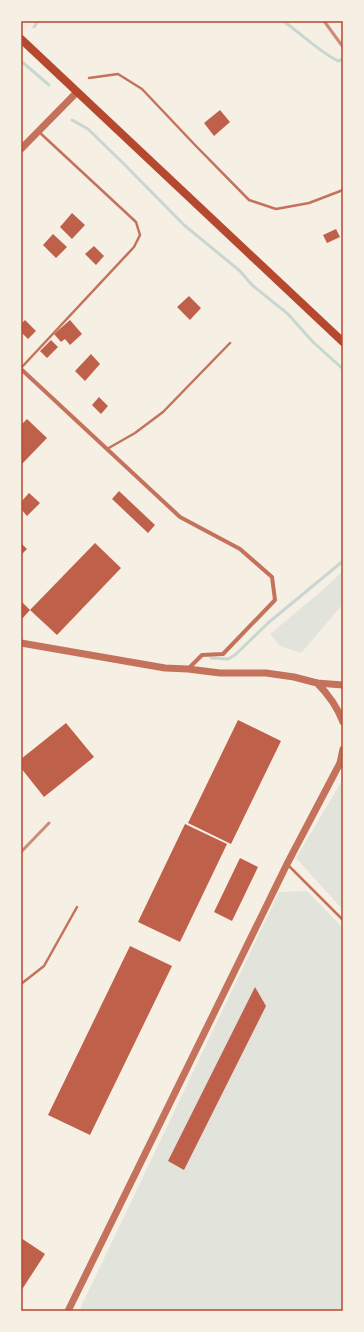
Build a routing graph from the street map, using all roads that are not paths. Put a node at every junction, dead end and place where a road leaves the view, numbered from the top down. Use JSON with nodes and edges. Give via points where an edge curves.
{"nodes":[{"id":1,"x":21,"y":39,"type":"edge"},
{"id":2,"x":89,"y":78,"type":"dead end"},
{"id":3,"x":77,"y":92,"type":"junction"},
{"id":4,"x":38,"y":131,"type":"junction"},
{"id":5,"x":21,"y":149,"type":"edge"},
{"id":6,"x":343,"y":190,"type":"edge"},
{"id":7,"x":343,"y":342,"type":"edge"},
{"id":8,"x":230,"y":343,"type":"dead end"},
{"id":9,"x":21,"y":368,"type":"edge"},
{"id":10,"x":106,"y":449,"type":"junction"},
{"id":11,"x":21,"y":643,"type":"edge"},
{"id":12,"x":188,"y":669,"type":"junction"},
{"id":13,"x":317,"y":683,"type":"junction"},
{"id":14,"x":343,"y":685,"type":"edge"},
{"id":15,"x":343,"y":722,"type":"edge"},
{"id":16,"x":343,"y":749,"type":"edge"},
{"id":17,"x":342,"y":761,"type":"edge"},
{"id":18,"x":287,"y":864,"type":"junction"},
{"id":19,"x":77,"y":907,"type":"dead end"},
{"id":20,"x":343,"y":920,"type":"edge"},
{"id":21,"x":21,"y":984,"type":"edge"},
{"id":22,"x":68,"y":1311,"type":"edge"}],
"edges":[{"from":1,"to":3,"type":"main road"},
{"from":2,"to":6,"type":"lane","via":[[118,74],[142,89],[249,200],[276,209],[310,203]]},
{"from":3,"to":4,"type":"street"},
{"from":3,"to":7,"type":"main road"},
{"from":4,"to":5,"type":"street"},
{"from":4,"to":9,"type":"lane","via":[[136,222],[140,235],[134,247]]},
{"from":8,"to":10,"type":"lane","via":[[163,412],[135,434]]},
{"from":9,"to":10,"type":"street"},
{"from":10,"to":12,"type":"street","via":[[180,517],[240,549],[272,577],[275,600],[223,654],[202,655]]},
{"from":11,"to":12,"type":"street","via":[[165,668]]},
{"from":12,"to":13,"type":"street","via":[[220,673],[266,672]]},
{"from":13,"to":14,"type":"street"},
{"from":13,"to":15,"type":"street","via":[[330,696]]},
{"from":16,"to":17,"type":"street"},
{"from":17,"to":18,"type":"street"},
{"from":18,"to":20,"type":"lane"},
{"from":18,"to":22,"type":"street"},
{"from":19,"to":21,"type":"lane","via":[[44,966]]}]}
